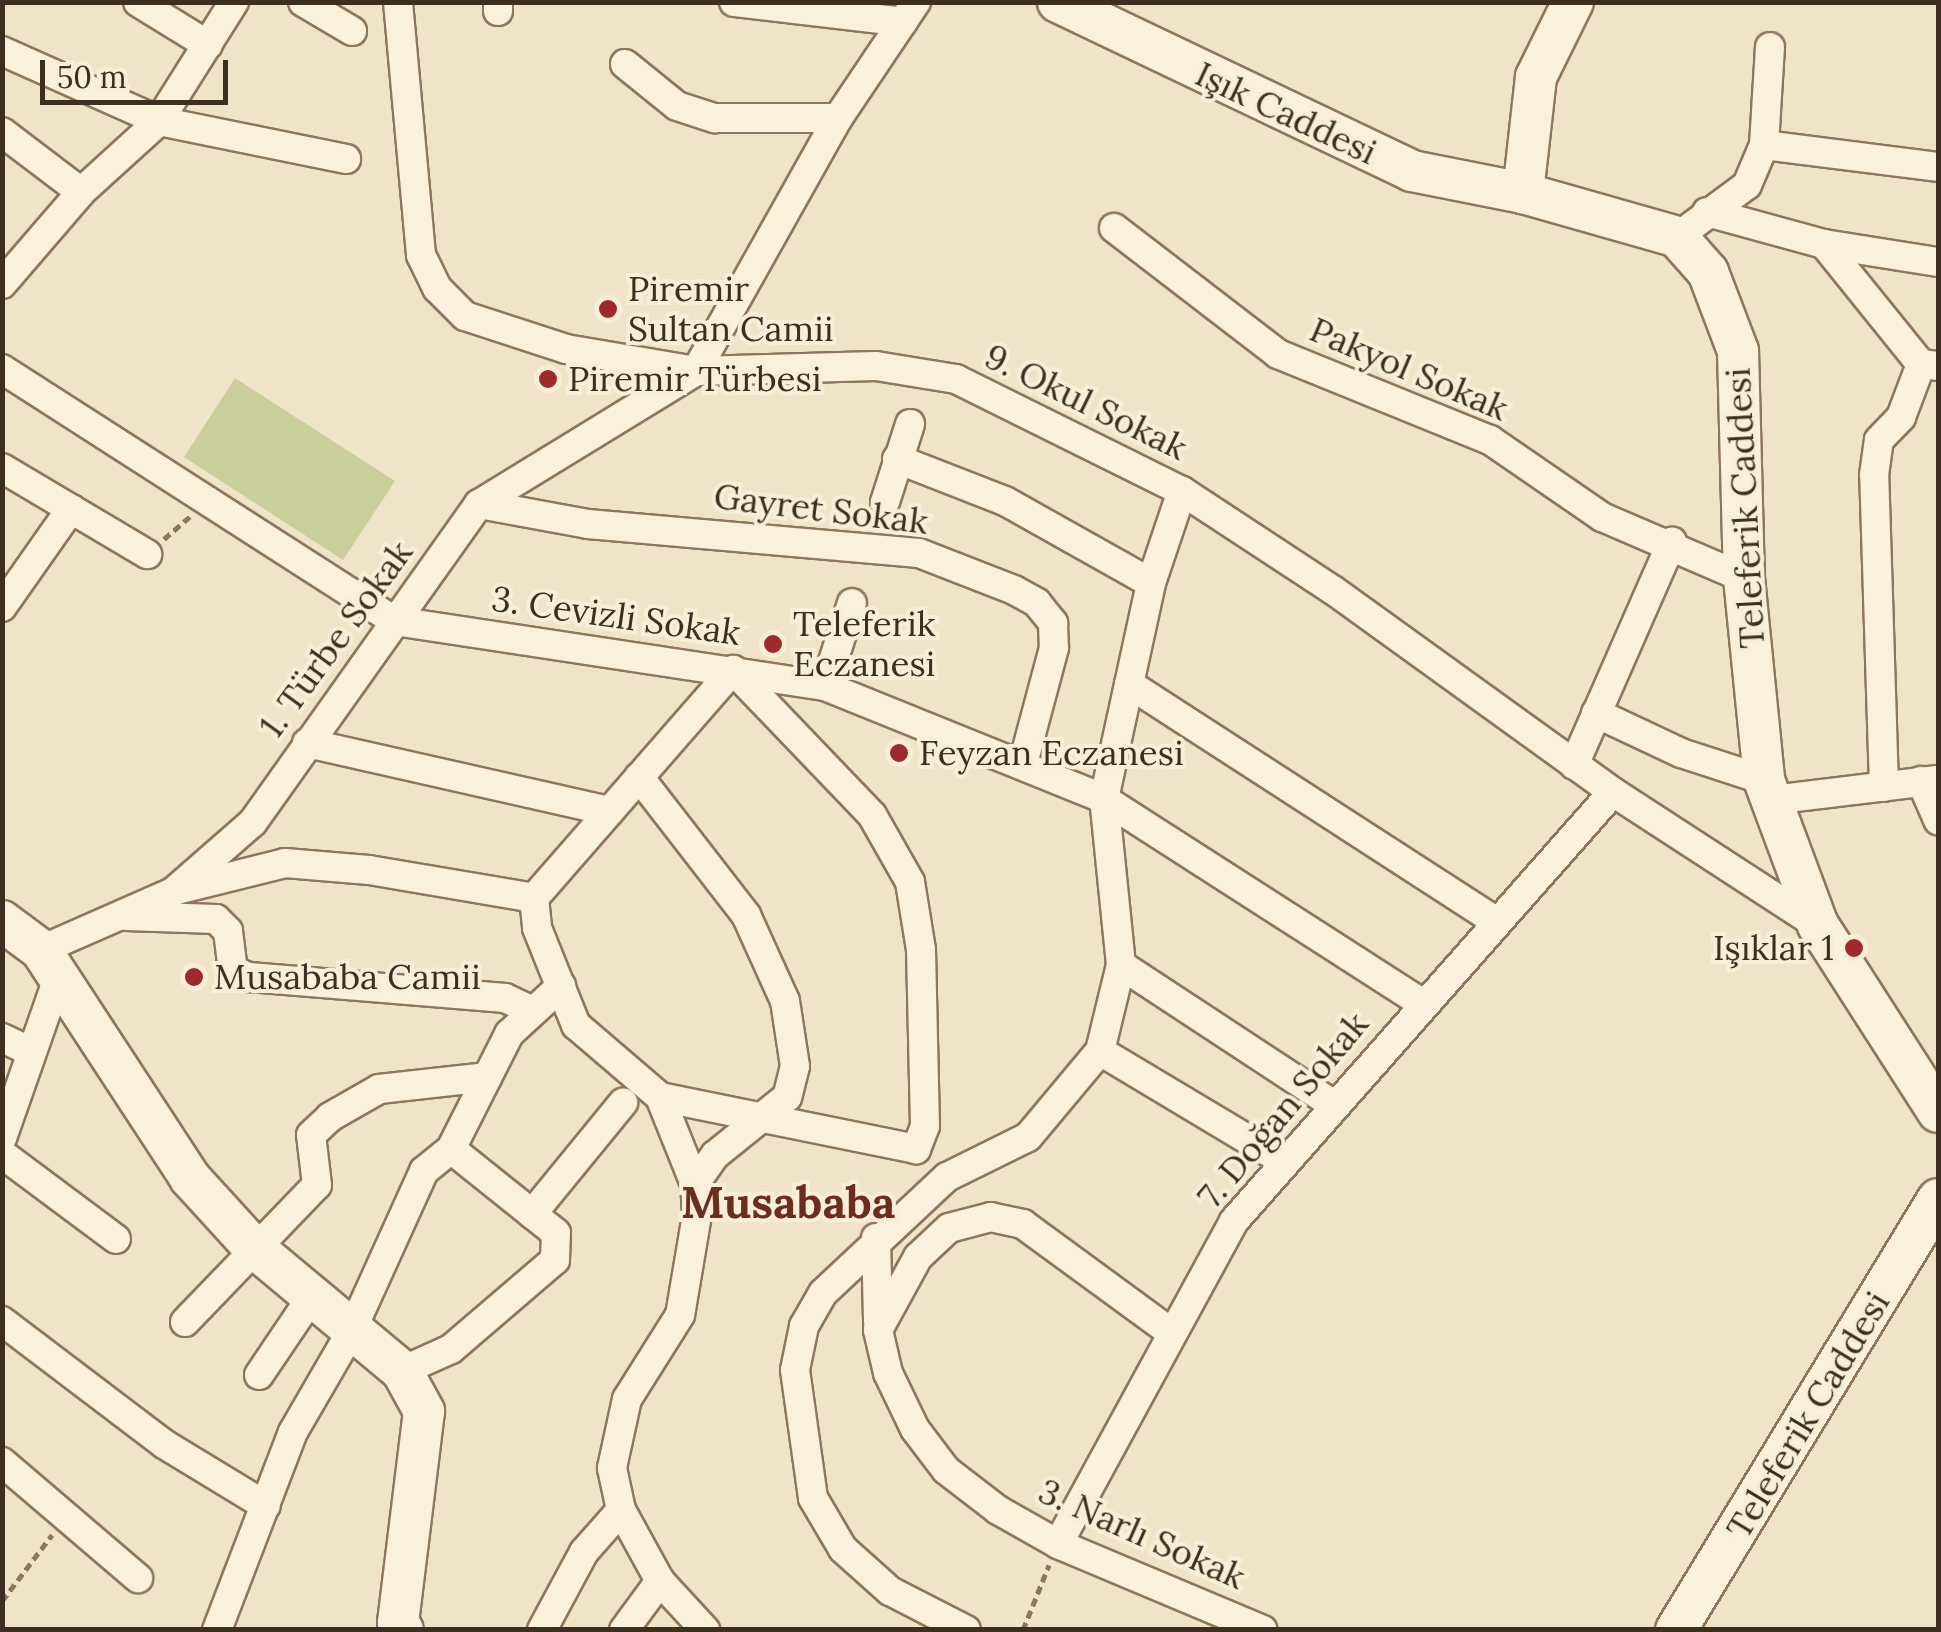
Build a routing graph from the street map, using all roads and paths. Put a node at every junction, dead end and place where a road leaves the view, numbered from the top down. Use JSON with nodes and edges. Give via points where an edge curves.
{"nodes":[{"id":1,"x":138,"y":2,"type":"edge"},
{"id":2,"x":234,"y":2,"type":"edge"},
{"id":3,"x":303,"y":2,"type":"edge"},
{"id":4,"x":398,"y":2,"type":"edge"},
{"id":5,"x":734,"y":2,"type":"edge"},
{"id":6,"x":1058,"y":2,"type":"edge"},
{"id":7,"x":1573,"y":2,"type":"edge"},
{"id":8,"x":909,"y":12,"type":"edge"},
{"id":9,"x":352,"y":32,"type":"dead end"},
{"id":10,"x":208,"y":45,"type":"junction"},
{"id":11,"x":1770,"y":47,"type":"dead end"},
{"id":12,"x":2,"y":51,"type":"edge"},
{"id":13,"x":625,"y":64,"type":"dead end"},
{"id":14,"x":838,"y":118,"type":"junction"},
{"id":15,"x":159,"y":121,"type":"junction"},
{"id":16,"x":2,"y":132,"type":"edge"},
{"id":17,"x":1764,"y":146,"type":"junction"},
{"id":18,"x":346,"y":159,"type":"dead end"},
{"id":19,"x":1938,"y":167,"type":"edge"},
{"id":20,"x":81,"y":192,"type":"junction"},
{"id":21,"x":1523,"y":193,"type":"junction"},
{"id":22,"x":1692,"y":224,"type":"junction"},
{"id":23,"x":1114,"y":228,"type":"dead end"},
{"id":24,"x":1824,"y":244,"type":"junction"},
{"id":25,"x":1938,"y":262,"type":"edge"},
{"id":26,"x":2,"y":284,"type":"edge"},
{"id":27,"x":1930,"y":365,"type":"edge"},
{"id":28,"x":2,"y":369,"type":"edge"},
{"id":29,"x":696,"y":371,"type":"junction"},
{"id":30,"x":910,"y":424,"type":"dead end"},
{"id":31,"x":897,"y":459,"type":"junction"},
{"id":32,"x":3,"y":470,"type":"edge"},
{"id":33,"x":1182,"y":491,"type":"junction"},
{"id":34,"x":208,"y":501,"type":"junction"},
{"id":35,"x":885,"y":502,"type":"dead end"},
{"id":36,"x":479,"y":504,"type":"junction"},
{"id":37,"x":71,"y":509,"type":"junction"},
{"id":38,"x":1672,"y":542,"type":"junction"},
{"id":39,"x":147,"y":554,"type":"joint"},
{"id":40,"x":1744,"y":578,"type":"junction"},
{"id":41,"x":1150,"y":583,"type":"junction"},
{"id":42,"x":5,"y":599,"type":"edge"},
{"id":43,"x":852,"y":603,"type":"dead end"},
{"id":44,"x":396,"y":621,"type":"junction"},
{"id":45,"x":733,"y":670,"type":"junction"},
{"id":46,"x":1129,"y":684,"type":"junction"},
{"id":47,"x":824,"y":686,"type":"junction"},
{"id":48,"x":1596,"y":714,"type":"junction"},
{"id":49,"x":307,"y":743,"type":"junction"},
{"id":50,"x":1023,"y":764,"type":"junction"},
{"id":51,"x":1574,"y":765,"type":"junction"},
{"id":52,"x":638,"y":777,"type":"junction"},
{"id":53,"x":1930,"y":780,"type":"edge"},
{"id":54,"x":1884,"y":786,"type":"junction"},
{"id":55,"x":1768,"y":790,"type":"junction"},
{"id":56,"x":1613,"y":792,"type":"junction"},
{"id":57,"x":1104,"y":798,"type":"junction"},
{"id":58,"x":609,"y":811,"type":"junction"},
{"id":59,"x":1938,"y":820,"type":"edge"},
{"id":60,"x":172,"y":892,"type":"junction"},
{"id":61,"x":534,"y":898,"type":"junction"},
{"id":62,"x":119,"y":916,"type":"junction"},
{"id":63,"x":2,"y":920,"type":"edge"},
{"id":64,"x":1496,"y":921,"type":"junction"},
{"id":65,"x":1818,"y":925,"type":"junction"},
{"id":66,"x":50,"y":964,"type":"junction"},
{"id":67,"x":1121,"y":965,"type":"junction"},
{"id":68,"x":561,"y":986,"type":"junction"},
{"id":69,"x":1422,"y":1004,"type":"junction"},
{"id":70,"x":533,"y":1012,"type":"junction"},
{"id":71,"x":2,"y":1038,"type":"edge"},
{"id":72,"x":30,"y":1050,"type":"junction"},
{"id":73,"x":1100,"y":1051,"type":"junction"},
{"id":74,"x":487,"y":1077,"type":"junction"},
{"id":75,"x":1933,"y":1092,"type":"edge"},
{"id":76,"x":660,"y":1097,"type":"junction"},
{"id":77,"x":623,"y":1103,"type":"dead end"},
{"id":78,"x":1333,"y":1104,"type":"junction"},
{"id":79,"x":766,"y":1117,"type":"junction"},
{"id":80,"x":7,"y":1121,"type":"edge"},
{"id":81,"x":451,"y":1149,"type":"junction"},
{"id":82,"x":2,"y":1154,"type":"edge"},
{"id":83,"x":1282,"y":1160,"type":"junction"},
{"id":84,"x":695,"y":1184,"type":"junction"},
{"id":85,"x":1938,"y":1199,"type":"edge"},
{"id":86,"x":532,"y":1214,"type":"junction"},
{"id":87,"x":876,"y":1238,"type":"junction"},
{"id":88,"x":116,"y":1239,"type":"dead end"},
{"id":89,"x":252,"y":1246,"type":"junction"},
{"id":90,"x":311,"y":1298,"type":"junction"},
{"id":91,"x":2,"y":1321,"type":"edge"},
{"id":92,"x":185,"y":1322,"type":"dead end"},
{"id":93,"x":878,"y":1330,"type":"junction"},
{"id":94,"x":1169,"y":1331,"type":"junction"},
{"id":95,"x":351,"y":1332,"type":"junction"},
{"id":96,"x":402,"y":1370,"type":"junction"},
{"id":97,"x":259,"y":1374,"type":"dead end"},
{"id":98,"x":2,"y":1462,"type":"edge"},
{"id":99,"x":266,"y":1506,"type":"junction"},
{"id":100,"x":621,"y":1510,"type":"junction"},
{"id":101,"x":66,"y":1517,"type":"junction"},
{"id":102,"x":1058,"y":1544,"type":"junction"},
{"id":103,"x":138,"y":1578,"type":"dead end"},
{"id":104,"x":660,"y":1581,"type":"junction"},
{"id":105,"x":2,"y":1601,"type":"edge"},
{"id":106,"x":228,"y":1625,"type":"edge"},
{"id":107,"x":403,"y":1630,"type":"edge"},
{"id":108,"x":542,"y":1630,"type":"edge"},
{"id":109,"x":624,"y":1630,"type":"edge"},
{"id":110,"x":705,"y":1630,"type":"edge"},
{"id":111,"x":966,"y":1630,"type":"edge"},
{"id":112,"x":1023,"y":1630,"type":"edge"},
{"id":113,"x":1263,"y":1630,"type":"edge"},
{"id":114,"x":1676,"y":1630,"type":"edge"}],
"edges":[{"from":1,"to":10,"type":"street"},
{"from":2,"to":10,"type":"street"},
{"from":3,"to":9,"type":"street"},
{"from":4,"to":29,"type":"street","name":"9. Okul Sokak","via":[[421,255],[437,288],[465,316],[514,336]]},
{"from":5,"to":8,"type":"street"},
{"from":6,"to":21,"type":"main road","name":"Işık Caddesi","via":[[1412,172]]},
{"from":7,"to":21,"type":"main road","via":[[1536,77]]},
{"from":8,"to":14,"type":"street"},
{"from":10,"to":15,"type":"street"},
{"from":11,"to":17,"type":"street"},
{"from":12,"to":15,"type":"street"},
{"from":13,"to":14,"type":"street","via":[[677,106],[715,118]]},
{"from":14,"to":29,"type":"street"},
{"from":15,"to":18,"type":"street"},
{"from":15,"to":20,"type":"street"},
{"from":16,"to":20,"type":"street"},
{"from":17,"to":19,"type":"street"},
{"from":17,"to":22,"type":"street","via":[[1747,185]]},
{"from":20,"to":26,"type":"street"},
{"from":21,"to":22,"type":"main road"},
{"from":22,"to":24,"type":"street"},
{"from":22,"to":40,"type":"main road","name":"Teleferik Caddesi","via":[[1738,352]]},
{"from":23,"to":38,"type":"street","name":"Pakyol Sokak","via":[[1278,354],[1490,440],[1602,517]]},
{"from":24,"to":25,"type":"street"},
{"from":24,"to":27,"type":"street"},
{"from":27,"to":54,"type":"street","via":[[1901,418],[1878,440],[1874,475]]},
{"from":28,"to":34,"type":"street"},
{"from":29,"to":33,"type":"street","name":"9. Okul Sokak","via":[[876,366],[956,379]]},
{"from":29,"to":36,"type":"street","name":"1. Türbe Sokak"},
{"from":30,"to":31,"type":"street"},
{"from":31,"to":35,"type":"street"},
{"from":31,"to":41,"type":"street","via":[[1005,501]]},
{"from":32,"to":37,"type":"street"},
{"from":33,"to":41,"type":"street"},
{"from":33,"to":51,"type":"street","name":"9. Okul Sokak","via":[[1334,590]]},
{"from":34,"to":39,"type":"path"},
{"from":34,"to":44,"type":"street"},
{"from":36,"to":44,"type":"street","name":"1. Türbe Sokak"},
{"from":36,"to":50,"type":"street","name":"Gayret Sokak","via":[[588,524],[919,554],[1014,590],[1038,603],[1054,636]]},
{"from":37,"to":39,"type":"street"},
{"from":37,"to":42,"type":"street"},
{"from":38,"to":40,"type":"street","name":"Pakyol Sokak"},
{"from":38,"to":48,"type":"street"},
{"from":40,"to":55,"type":"main road","name":"Teleferik Caddesi"},
{"from":41,"to":46,"type":"street"},
{"from":43,"to":47,"type":"street"},
{"from":44,"to":45,"type":"street","name":"3. Cevizli Sokak"},
{"from":44,"to":49,"type":"street","name":"1. Türbe Sokak"},
{"from":45,"to":47,"type":"street","name":"3. Cevizli Sokak"},
{"from":45,"to":52,"type":"street"},
{"from":45,"to":79,"type":"street","via":[[872,815],[910,882],[924,1036],[924,1126],[916,1148]]},
{"from":46,"to":57,"type":"street"},
{"from":46,"to":64,"type":"street"},
{"from":47,"to":50,"type":"street","name":"3. Cevizli Sokak"},
{"from":48,"to":51,"type":"street"},
{"from":48,"to":55,"type":"street"},
{"from":49,"to":58,"type":"street"},
{"from":49,"to":60,"type":"street","name":"1. Türbe Sokak","via":[[253,822]]},
{"from":50,"to":57,"type":"street","name":"3. Cevizli Sokak"},
{"from":51,"to":56,"type":"street","name":"9. Okul Sokak"},
{"from":52,"to":58,"type":"street"},
{"from":52,"to":79,"type":"street","via":[[746,915],[785,1001],[795,1066],[787,1097]]},
{"from":53,"to":54,"type":"street"},
{"from":53,"to":59,"type":"street"},
{"from":54,"to":55,"type":"street"},
{"from":55,"to":65,"type":"main road","name":"Teleferik Caddesi"},
{"from":56,"to":64,"type":"street","name":"7. Doğan Sokak"},
{"from":56,"to":65,"type":"street","name":"9. Okul Sokak"},
{"from":57,"to":67,"type":"street"},
{"from":57,"to":69,"type":"street","name":"3. Cevizli Sokak"},
{"from":58,"to":61,"type":"street"},
{"from":60,"to":61,"type":"street","via":[[286,863]]},
{"from":60,"to":62,"type":"street","name":"1. Türbe Sokak"},
{"from":61,"to":68,"type":"street","via":[[537,928]]},
{"from":62,"to":66,"type":"street","name":"1. Türbe Sokak"},
{"from":62,"to":70,"type":"street","via":[[216,920],[228,931],[233,971],[249,978],[505,998]]},
{"from":63,"to":66,"type":"main road"},
{"from":64,"to":69,"type":"street","name":"7. Doğan Sokak"},
{"from":65,"to":75,"type":"main road","name":"Teleferik Caddesi"},
{"from":66,"to":72,"type":"street"},
{"from":66,"to":89,"type":"main road","via":[[190,1178]]},
{"from":67,"to":73,"type":"street"},
{"from":67,"to":78,"type":"street"},
{"from":68,"to":70,"type":"street"},
{"from":68,"to":76,"type":"street","via":[[576,1024]]},
{"from":69,"to":78,"type":"street","name":"7. Doğan Sokak"},
{"from":70,"to":74,"type":"street","via":[[509,1034]]},
{"from":71,"to":72,"type":"street"},
{"from":72,"to":80,"type":"street"},
{"from":73,"to":83,"type":"street"},
{"from":73,"to":87,"type":"street","via":[[1028,1137],[947,1177]]},
{"from":74,"to":81,"type":"street"},
{"from":74,"to":89,"type":"street","via":[[379,1089],[330,1117],[310,1135],[317,1185]]},
{"from":76,"to":79,"type":"street"},
{"from":76,"to":84,"type":"street"},
{"from":77,"to":86,"type":"street"},
{"from":78,"to":83,"type":"street","name":"7. Doğan Sokak"},
{"from":79,"to":84,"type":"street","via":[[715,1155]]},
{"from":81,"to":86,"type":"street"},
{"from":81,"to":95,"type":"street","via":[[424,1171]]},
{"from":82,"to":88,"type":"street"},
{"from":83,"to":94,"type":"street","name":"7. Doğan Sokak","via":[[1234,1221]]},
{"from":84,"to":100,"type":"street","via":[[697,1215],[680,1315],[627,1399],[612,1468]]},
{"from":85,"to":114,"type":"main road","name":"Teleferik Caddesi"},
{"from":86,"to":96,"type":"street","via":[[556,1234],[555,1260],[451,1348]]},
{"from":87,"to":93,"type":"street","name":"3. Narlı Sokak"},
{"from":87,"to":111,"type":"street","via":[[823,1294],[804,1326],[795,1370],[813,1498],[843,1549],[890,1591]]},
{"from":89,"to":90,"type":"main road"},
{"from":89,"to":92,"type":"street"},
{"from":90,"to":95,"type":"main road"},
{"from":90,"to":97,"type":"street"},
{"from":91,"to":99,"type":"street","via":[[164,1444]]},
{"from":93,"to":94,"type":"street","via":[[918,1257],[949,1228],[991,1216],[1039,1234]]},
{"from":93,"to":102,"type":"street","name":"3. Narlı Sokak","via":[[888,1373],[916,1430],[946,1470]]},
{"from":94,"to":102,"type":"street","name":"7. Doğan Sokak"},
{"from":95,"to":96,"type":"main road"},
{"from":95,"to":99,"type":"street","via":[[293,1432]]},
{"from":96,"to":107,"type":"main road","via":[[424,1410],[398,1622]]},
{"from":98,"to":101,"type":"street"},
{"from":99,"to":106,"type":"street"},
{"from":100,"to":104,"type":"street"},
{"from":100,"to":108,"type":"street","via":[[584,1552]]},
{"from":101,"to":103,"type":"street"},
{"from":101,"to":105,"type":"path"},
{"from":102,"to":112,"type":"path"},
{"from":102,"to":113,"type":"street","name":"3. Narlı Sokak"},
{"from":104,"to":109,"type":"street"},
{"from":104,"to":110,"type":"street"}]}
